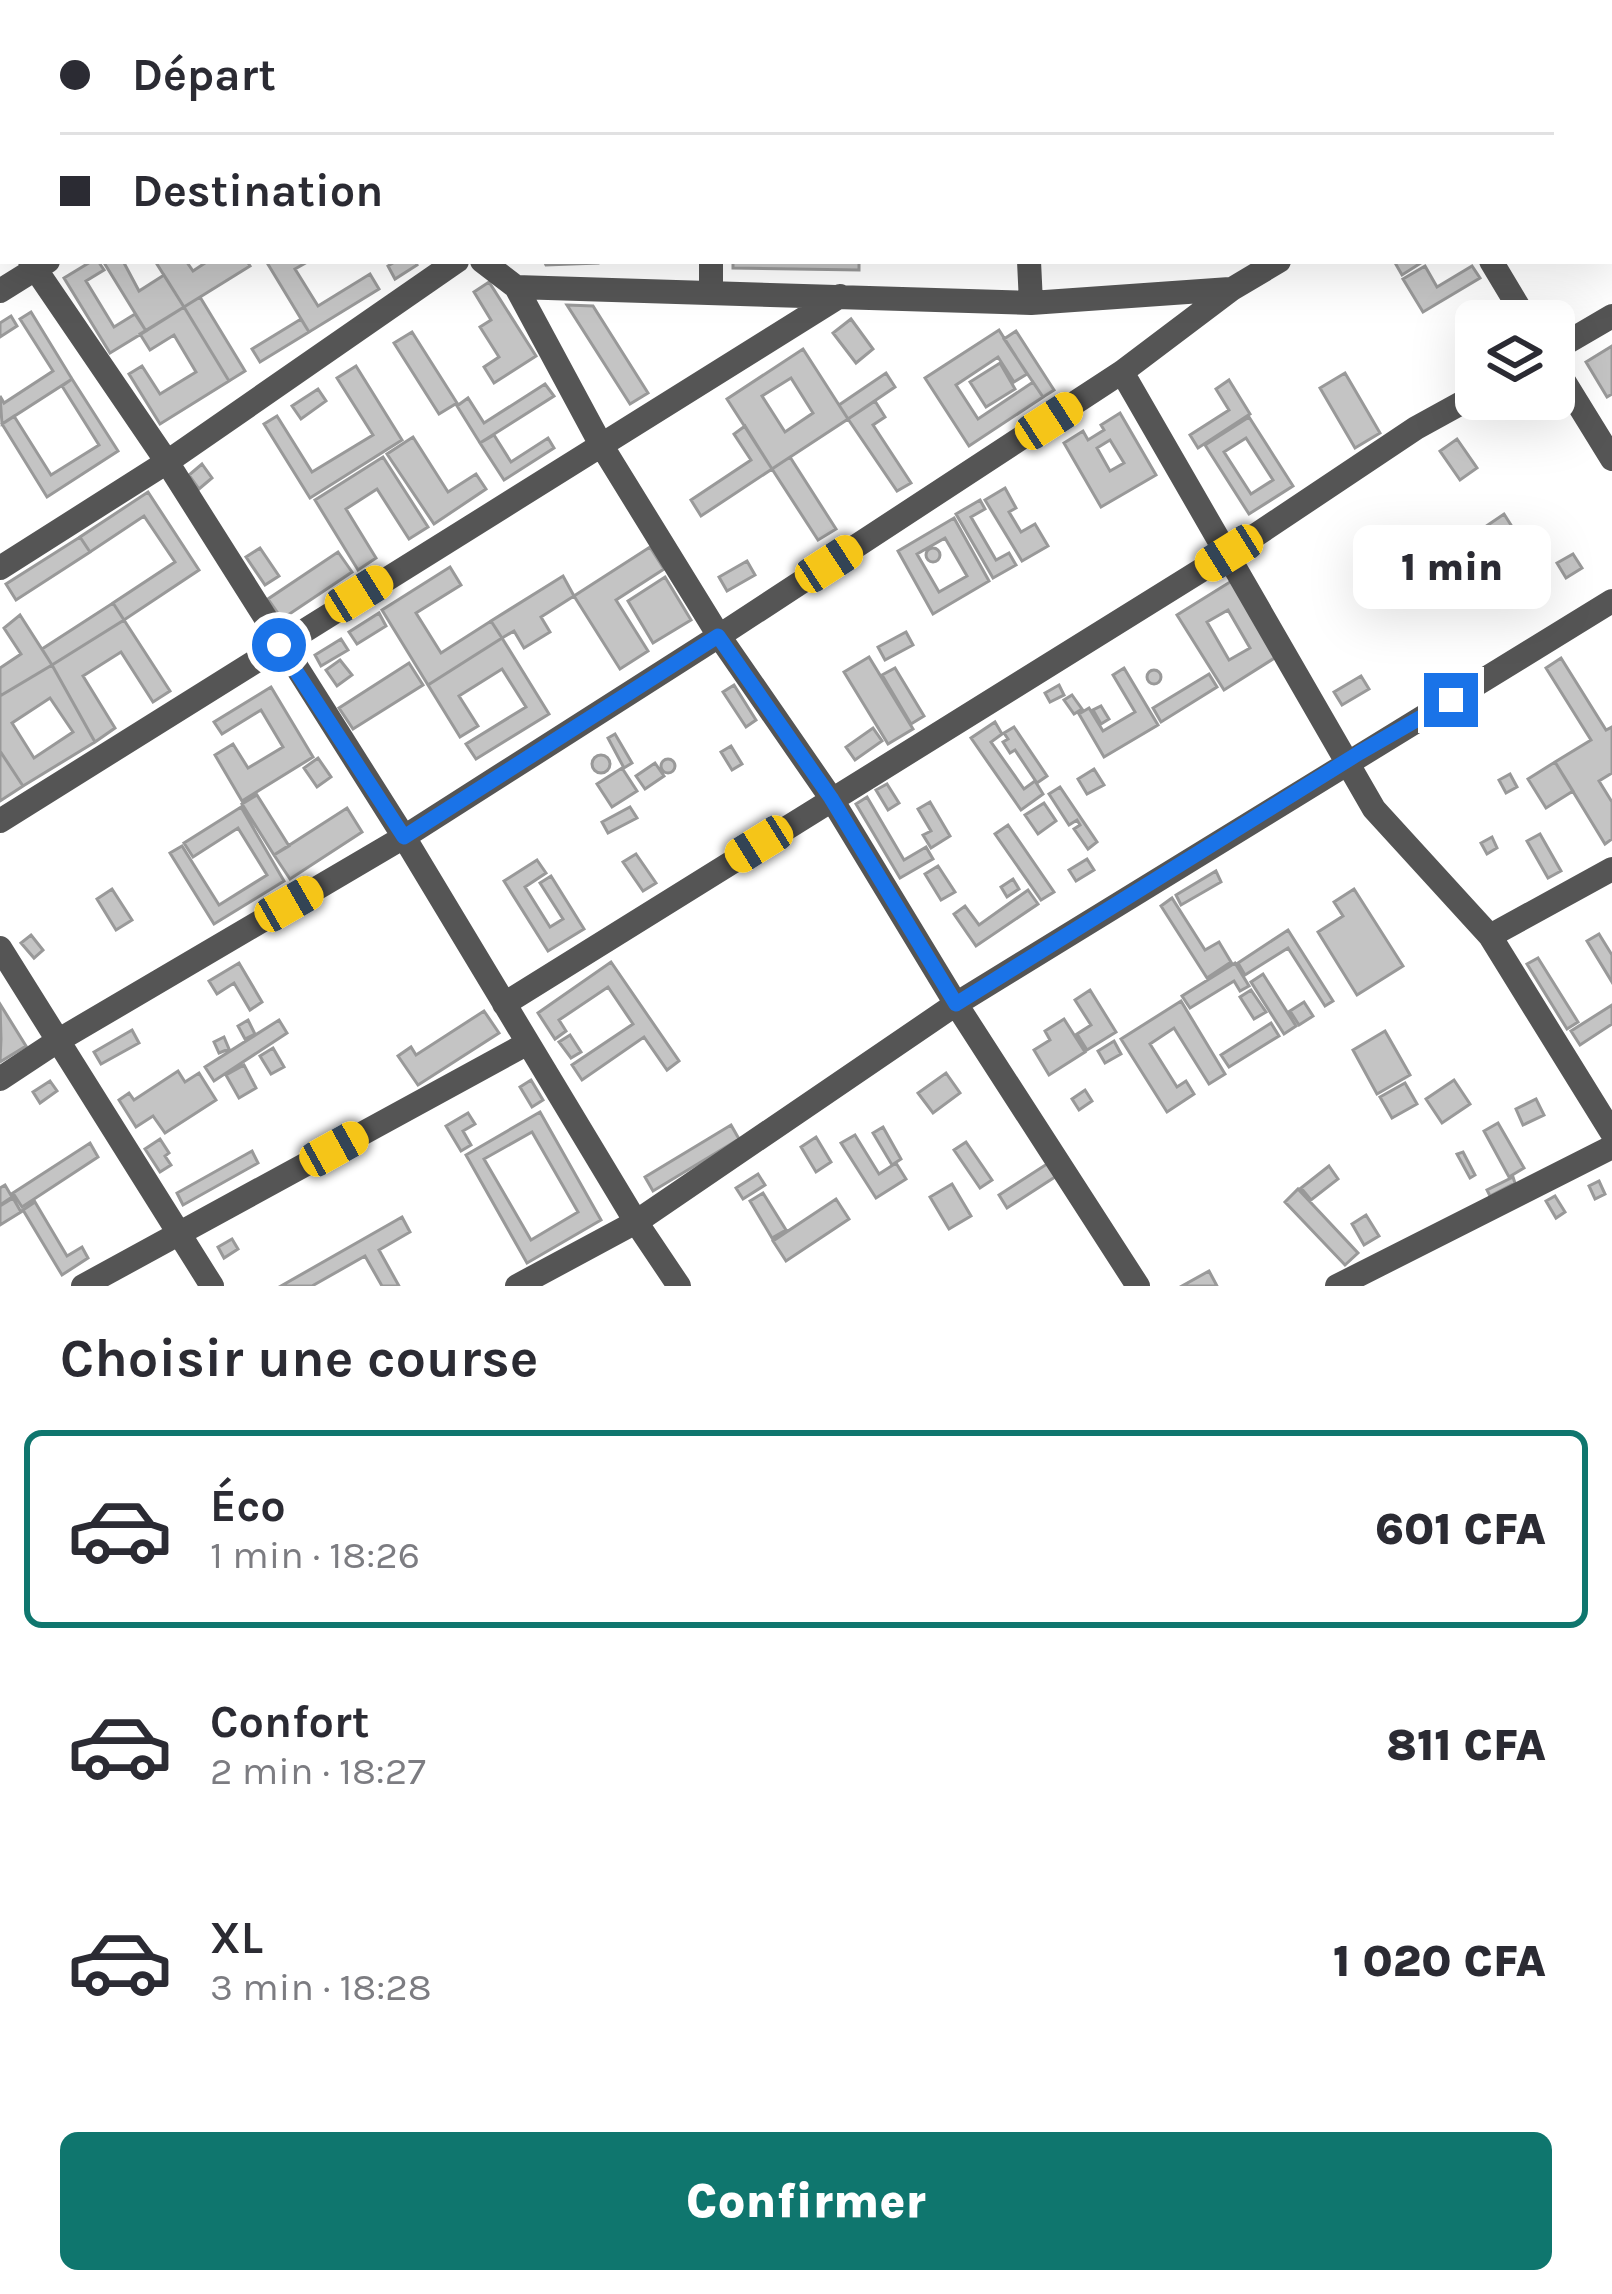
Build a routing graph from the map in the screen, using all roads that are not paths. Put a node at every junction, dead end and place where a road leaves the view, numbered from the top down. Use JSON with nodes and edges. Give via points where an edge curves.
{"nodes":[{"id":1,"x":38,"y":264,"type":"edge"},
{"id":2,"x":453,"y":264,"type":"edge"},
{"id":3,"x":486,"y":264,"type":"edge"},
{"id":4,"x":711,"y":264,"type":"edge"},
{"id":5,"x":1029,"y":264,"type":"edge"},
{"id":6,"x":1274,"y":264,"type":"edge"},
{"id":7,"x":1493,"y":264,"type":"edge"},
{"id":8,"x":516,"y":287,"type":"junction"},
{"id":9,"x":1232,"y":289,"type":"junction"},
{"id":10,"x":0,"y":291,"type":"edge"},
{"id":11,"x":711,"y":292,"type":"junction"},
{"id":12,"x":840,"y":296,"type":"junction"},
{"id":13,"x":1514,"y":300,"type":"edge"},
{"id":14,"x":1031,"y":303,"type":"junction"},
{"id":15,"x":1612,"y":316,"type":"edge"},
{"id":16,"x":1575,"y":338,"type":"edge"},
{"id":17,"x":1122,"y":373,"type":"junction"},
{"id":18,"x":1575,"y":399,"type":"edge"},
{"id":19,"x":1455,"y":408,"type":"edge"},
{"id":20,"x":600,"y":443,"type":"junction"},
{"id":21,"x":1612,"y":459,"type":"edge"},
{"id":22,"x":167,"y":462,"type":"junction"},
{"id":23,"x":1229,"y":553,"type":"junction"},
{"id":24,"x":0,"y":568,"type":"edge"},
{"id":25,"x":1612,"y":601,"type":"edge"},
{"id":26,"x":718,"y":636,"type":"junction"},
{"id":27,"x":279,"y":645,"type":"junction"},
{"id":28,"x":1349,"y":760,"type":"junction"},
{"id":29,"x":831,"y":798,"type":"junction"},
{"id":30,"x":0,"y":821,"type":"edge"},
{"id":31,"x":404,"y":837,"type":"junction"},
{"id":32,"x":1612,"y":869,"type":"edge"},
{"id":33,"x":1490,"y":936,"type":"junction"},
{"id":34,"x":0,"y":948,"type":"edge"},
{"id":35,"x":505,"y":1004,"type":"junction"},
{"id":36,"x":956,"y":1004,"type":"junction"},
{"id":37,"x":58,"y":1040,"type":"junction"},
{"id":38,"x":528,"y":1043,"type":"junction"},
{"id":39,"x":0,"y":1079,"type":"edge"},
{"id":40,"x":1612,"y":1132,"type":"edge"},
{"id":41,"x":1612,"y":1147,"type":"edge"},
{"id":42,"x":635,"y":1222,"type":"junction"},
{"id":43,"x":180,"y":1234,"type":"junction"},
{"id":44,"x":83,"y":1286,"type":"edge"},
{"id":45,"x":212,"y":1286,"type":"edge"},
{"id":46,"x":517,"y":1286,"type":"edge"},
{"id":47,"x":679,"y":1286,"type":"edge"},
{"id":48,"x":1138,"y":1286,"type":"edge"},
{"id":49,"x":1336,"y":1286,"type":"edge"}],
"edges":[{"from":1,"to":10,"type":"street"},
{"from":1,"to":22,"type":"street"},
{"from":2,"to":22,"type":"street"},
{"from":3,"to":8,"type":"street"},
{"from":4,"to":11,"type":"street"},
{"from":5,"to":14,"type":"street"},
{"from":6,"to":9,"type":"street"},
{"from":7,"to":13,"type":"street"},
{"from":8,"to":11,"type":"street"},
{"from":8,"to":20,"type":"street"},
{"from":9,"to":14,"type":"street"},
{"from":9,"to":17,"type":"street"},
{"from":11,"to":12,"type":"street"},
{"from":12,"to":14,"type":"street"},
{"from":12,"to":20,"type":"street"},
{"from":15,"to":16,"type":"street"},
{"from":17,"to":23,"type":"street"},
{"from":17,"to":26,"type":"street"},
{"from":18,"to":21,"type":"street"},
{"from":19,"to":23,"type":"street"},
{"from":20,"to":26,"type":"street"},
{"from":20,"to":27,"type":"street"},
{"from":22,"to":24,"type":"street"},
{"from":22,"to":27,"type":"street"},
{"from":23,"to":28,"type":"street"},
{"from":23,"to":29,"type":"street"},
{"from":25,"to":28,"type":"street"},
{"from":26,"to":29,"type":"street"},
{"from":26,"to":31,"type":"street"},
{"from":27,"to":30,"type":"street"},
{"from":27,"to":31,"type":"street"},
{"from":28,"to":33,"type":"street","via":[[1374,809]]},
{"from":28,"to":36,"type":"street"},
{"from":29,"to":35,"type":"street"},
{"from":29,"to":36,"type":"street"},
{"from":31,"to":35,"type":"street"},
{"from":31,"to":37,"type":"street"},
{"from":32,"to":33,"type":"street"},
{"from":33,"to":40,"type":"street"},
{"from":34,"to":37,"type":"street"},
{"from":35,"to":38,"type":"street"},
{"from":36,"to":42,"type":"street"},
{"from":36,"to":48,"type":"street"},
{"from":37,"to":39,"type":"street"},
{"from":37,"to":43,"type":"street"},
{"from":38,"to":42,"type":"street"},
{"from":38,"to":43,"type":"street"},
{"from":41,"to":49,"type":"street"},
{"from":42,"to":46,"type":"street"},
{"from":42,"to":47,"type":"street"},
{"from":43,"to":44,"type":"street"},
{"from":43,"to":45,"type":"street"}]}
